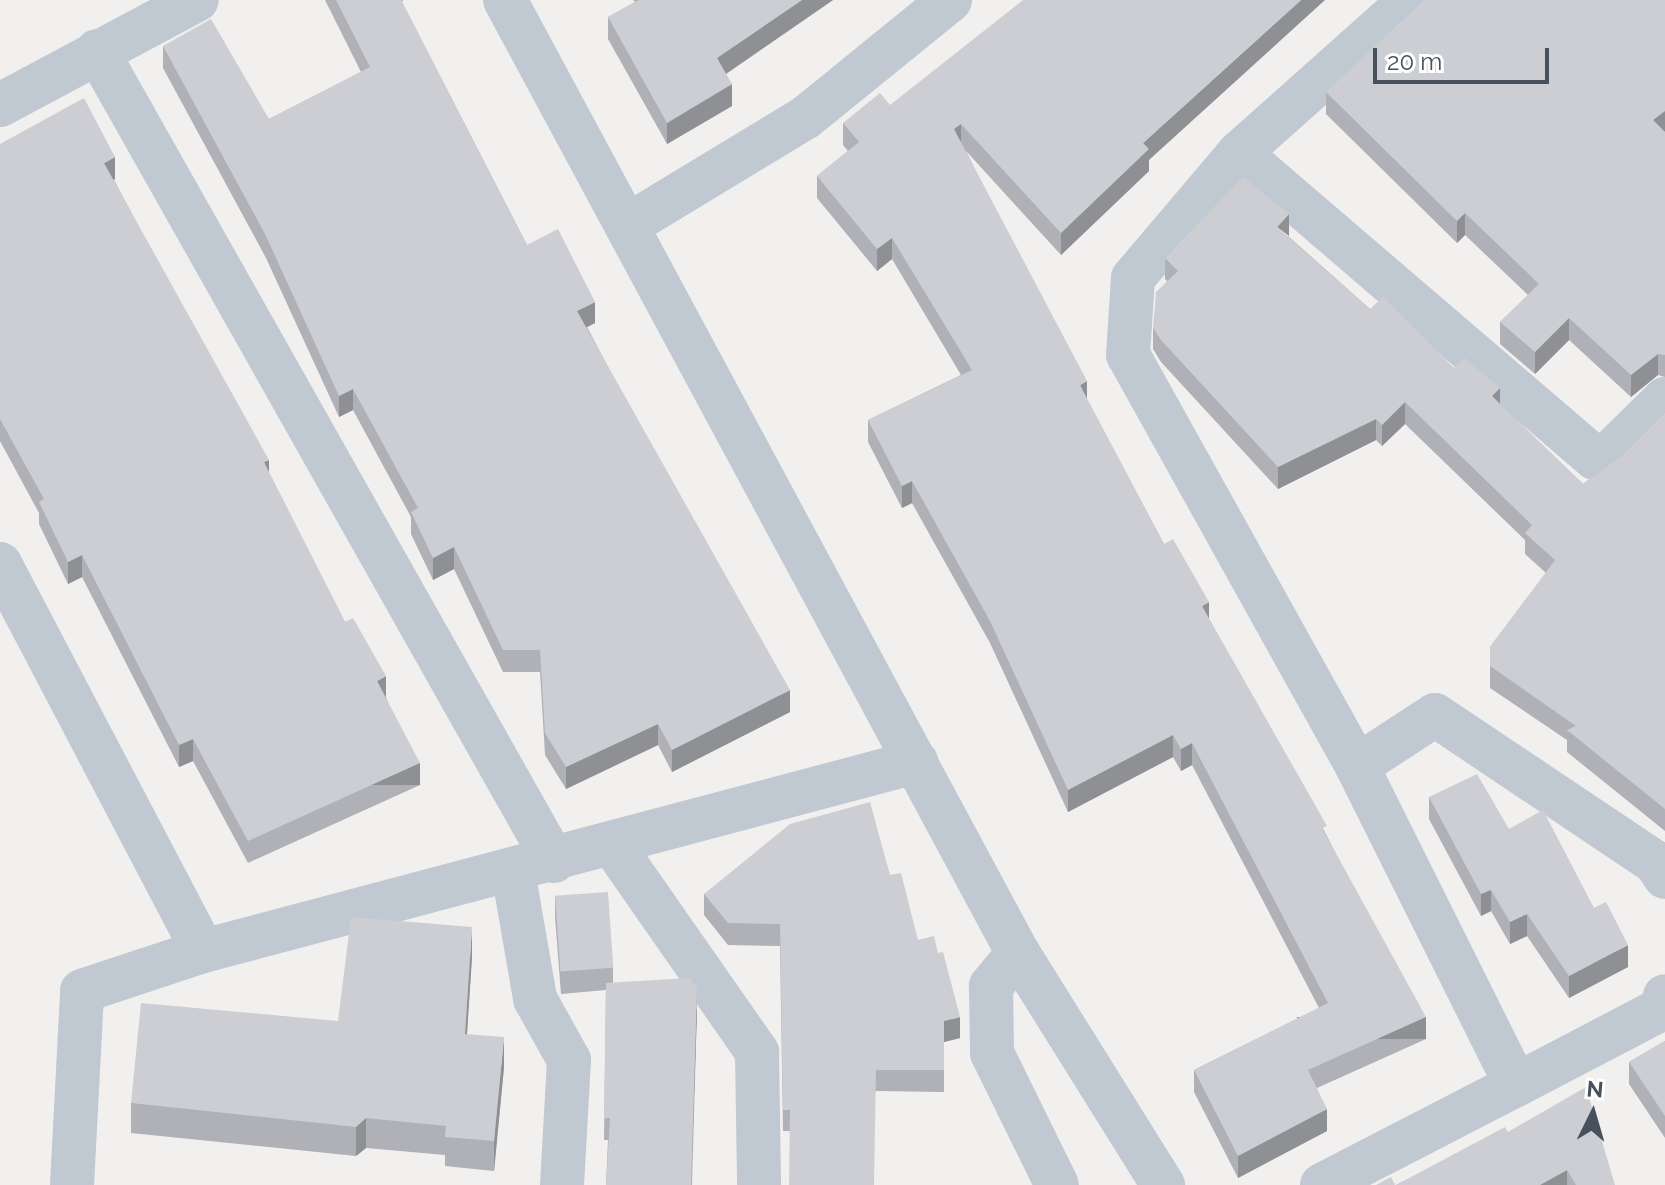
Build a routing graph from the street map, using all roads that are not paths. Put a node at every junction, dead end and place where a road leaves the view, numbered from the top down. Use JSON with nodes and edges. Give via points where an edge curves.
{"nodes":[{"id":1,"x":197,"y":0,"type":"edge"},
{"id":2,"x":505,"y":0,"type":"edge"},
{"id":3,"x":950,"y":0,"type":"edge"},
{"id":4,"x":1411,"y":0,"type":"edge"},
{"id":5,"x":97,"y":51,"type":"junction"},
{"id":6,"x":0,"y":105,"type":"edge"},
{"id":7,"x":1239,"y":153,"type":"junction"},
{"id":8,"x":628,"y":225,"type":"junction"},
{"id":9,"x":1665,"y":399,"type":"edge"},
{"id":10,"x":0,"y":564,"type":"edge"},
{"id":11,"x":916,"y":762,"type":"junction"},
{"id":12,"x":1357,"y":766,"type":"junction"},
{"id":13,"x":612,"y":844,"type":"junction"},
{"id":14,"x":534,"y":866,"type":"junction"},
{"id":15,"x":1665,"y":877,"type":"edge"},
{"id":16,"x":203,"y":951,"type":"junction"},
{"id":17,"x":1018,"y":953,"type":"junction"},
{"id":18,"x":1665,"y":996,"type":"edge"},
{"id":19,"x":1516,"y":1085,"type":"junction"},
{"id":20,"x":72,"y":1185,"type":"edge"},
{"id":21,"x":562,"y":1185,"type":"edge"},
{"id":22,"x":759,"y":1185,"type":"edge"},
{"id":23,"x":1057,"y":1185,"type":"edge"},
{"id":24,"x":1163,"y":1185,"type":"edge"},
{"id":25,"x":1322,"y":1185,"type":"edge"}],
"edges":[{"from":1,"to":5,"type":"street"},
{"from":2,"to":8,"type":"street"},
{"from":3,"to":8,"type":"street","via":[[805,118]]},
{"from":4,"to":7,"type":"street"},
{"from":5,"to":6,"type":"street"},
{"from":5,"to":14,"type":"street"},
{"from":7,"to":9,"type":"street","via":[[1595,458],[1604,459]]},
{"from":7,"to":12,"type":"street","via":[[1133,278],[1128,355]]},
{"from":8,"to":11,"type":"street"},
{"from":10,"to":16,"type":"street"},
{"from":11,"to":13,"type":"street"},
{"from":11,"to":17,"type":"street"},
{"from":12,"to":15,"type":"street","via":[[1435,715],[1655,862]]},
{"from":12,"to":19,"type":"street"},
{"from":13,"to":14,"type":"street"},
{"from":13,"to":22,"type":"street","via":[[757,1052]]},
{"from":14,"to":16,"type":"street"},
{"from":14,"to":21,"type":"street","via":[[535,999],[569,1060]]},
{"from":16,"to":20,"type":"street","via":[[82,991]]},
{"from":17,"to":23,"type":"street","via":[[991,986],[992,1053]]},
{"from":17,"to":24,"type":"street"},
{"from":18,"to":19,"type":"street","via":[[1663,1008]]},
{"from":19,"to":25,"type":"street"}]}
